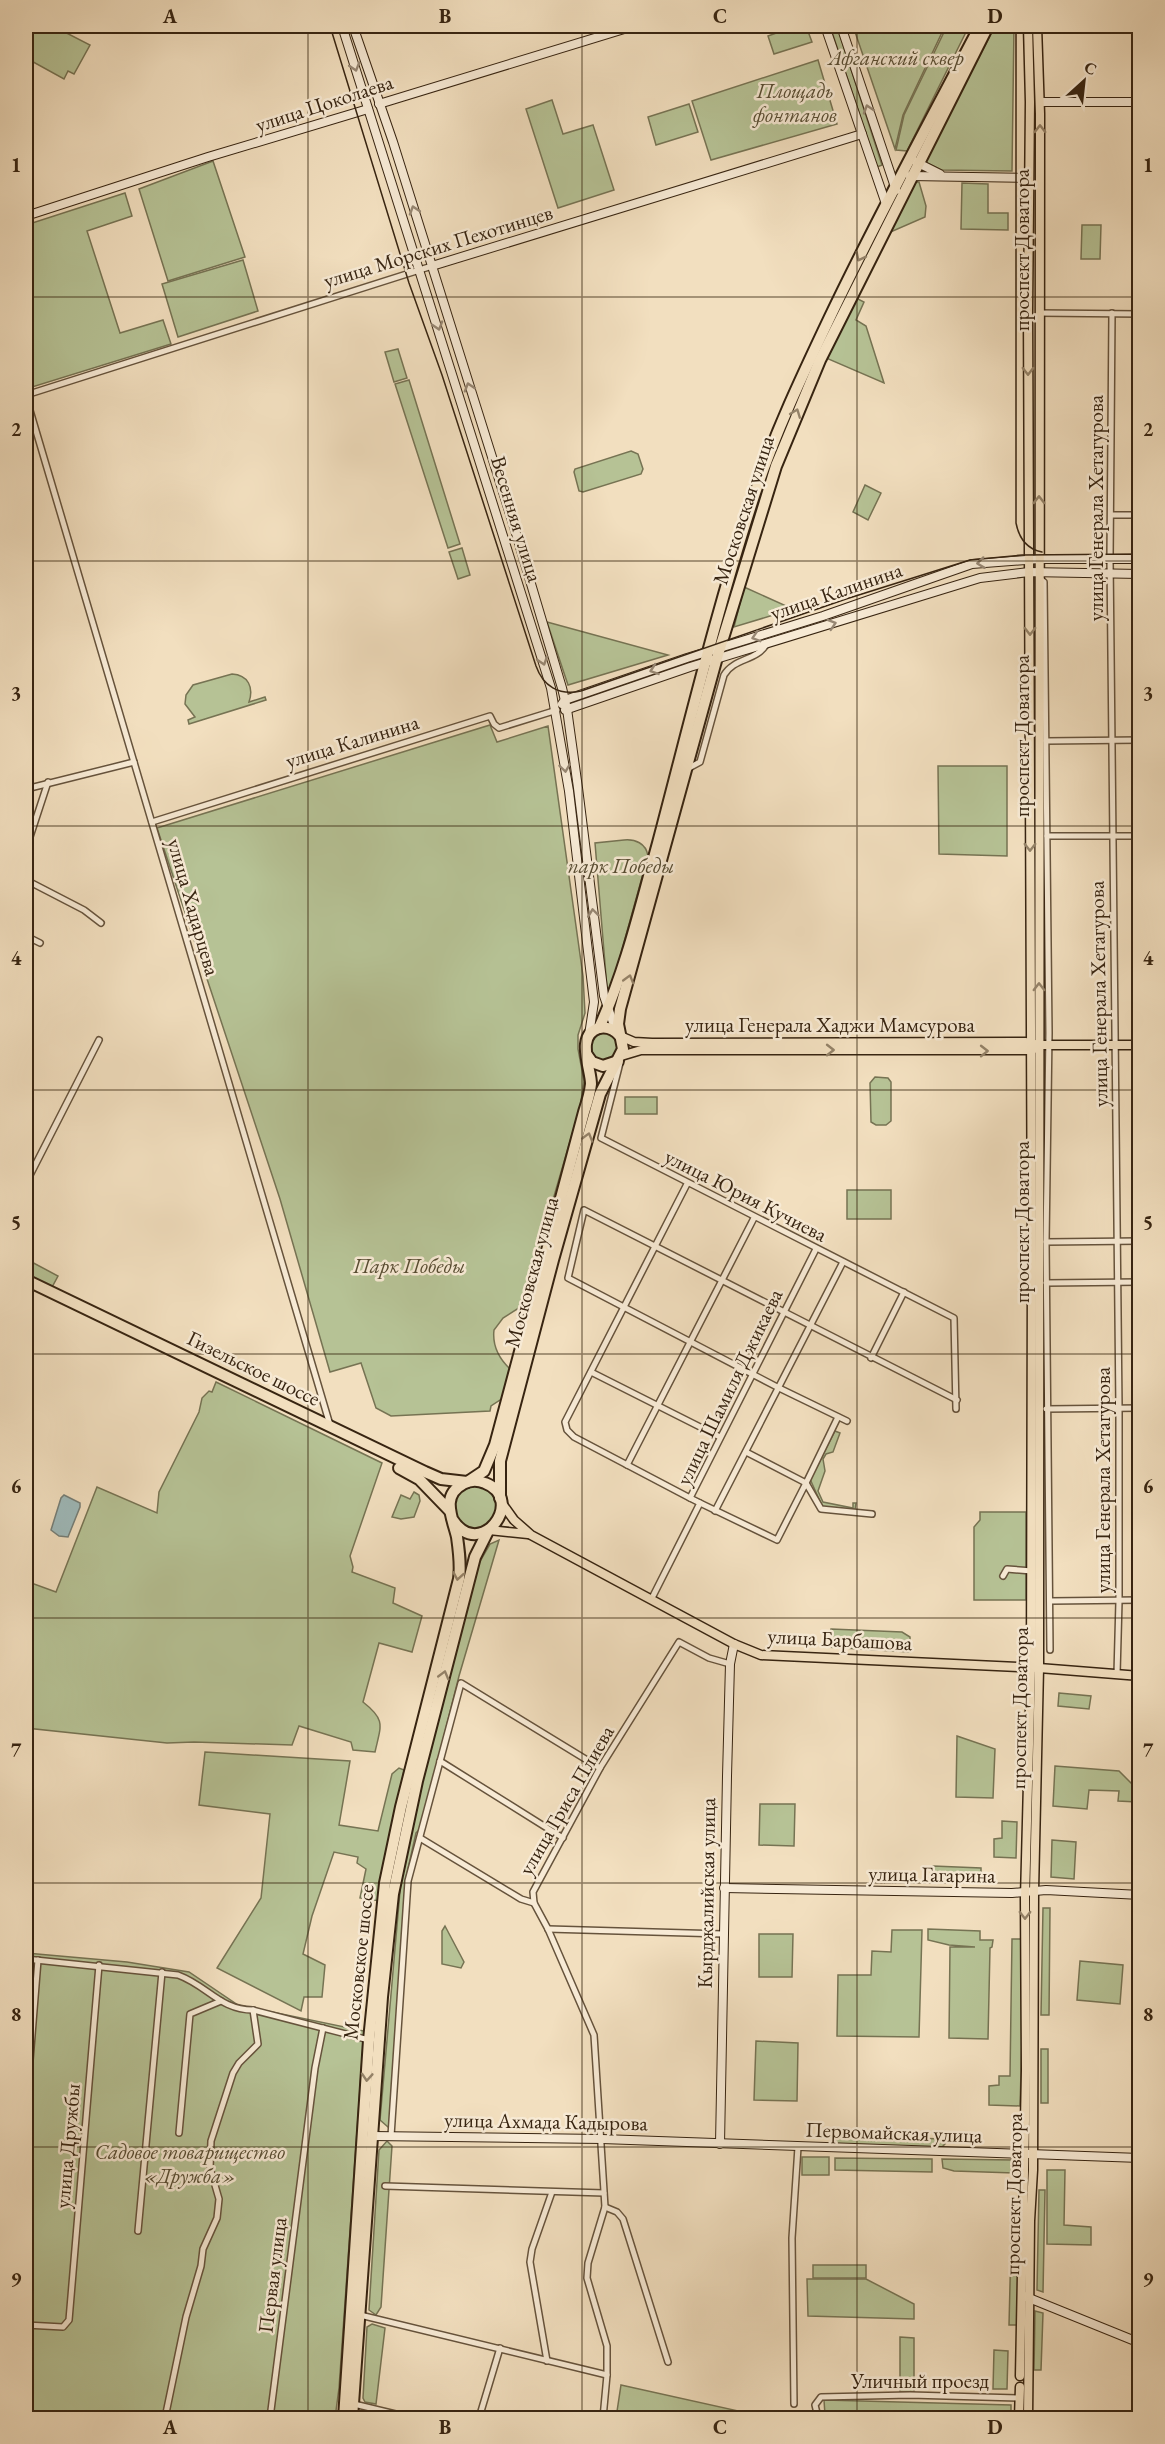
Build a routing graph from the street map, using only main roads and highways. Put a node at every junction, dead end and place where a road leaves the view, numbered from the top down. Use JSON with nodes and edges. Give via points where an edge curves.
{"nodes":[{"id":1,"x":980,"y":26,"type":"edge"},
{"id":2,"x":988,"y":26,"type":"edge"},
{"id":3,"x":1028,"y":26,"type":"edge"},
{"id":4,"x":1038,"y":26,"type":"edge"},
{"id":5,"x":910,"y":168,"type":"junction"},
{"id":6,"x":898,"y":191,"type":"junction"},
{"id":7,"x":1036,"y":574,"type":"junction"},
{"id":8,"x":713,"y":656,"type":"junction"},
{"id":9,"x":599,"y":1028,"type":"junction"},
{"id":10,"x":618,"y":1034,"type":"junction"},
{"id":11,"x":1040,"y":1045,"type":"junction"},
{"id":12,"x":1140,"y":1045,"type":"edge"},
{"id":13,"x":937,"y":1046,"type":"junction"},
{"id":14,"x":1031,"y":1046,"type":"junction"},
{"id":15,"x":587,"y":1055,"type":"junction"},
{"id":16,"x":620,"y":1058,"type":"junction"},
{"id":17,"x":26,"y":1280,"type":"edge"},
{"id":18,"x":26,"y":1287,"type":"edge"},
{"id":19,"x":180,"y":1357,"type":"junction"},
{"id":20,"x":468,"y":1482,"type":"junction"},
{"id":21,"x":501,"y":1500,"type":"junction"},
{"id":22,"x":450,"y":1514,"type":"junction"},
{"id":23,"x":488,"y":1530,"type":"junction"},
{"id":24,"x":531,"y":1535,"type":"junction"},
{"id":25,"x":1035,"y":1668,"type":"junction"},
{"id":26,"x":1140,"y":1676,"type":"edge"},
{"id":27,"x":1025,"y":2296,"type":"junction"},
{"id":28,"x":1020,"y":2376,"type":"road end"},
{"id":29,"x":1020,"y":2387,"type":"road end"},
{"id":30,"x":344,"y":2418,"type":"edge"},
{"id":31,"x":352,"y":2418,"type":"edge"},
{"id":32,"x":1019,"y":2418,"type":"edge"},
{"id":33,"x":1028,"y":2418,"type":"edge"}],
"edges":[{"from":1,"to":5,"type":"highway","name":"Московская улица"},
{"from":2,"to":5,"type":"highway","name":"Московская улица"},
{"from":3,"to":7,"type":"main road","name":"проспект Доватора","one_way":true,"via":[[1029,559]]},
{"from":7,"to":4,"type":"main road","name":"проспект Доватора","one_way":true},
{"from":5,"to":6,"type":"highway","name":"Московская улица"},
{"from":8,"to":6,"type":"highway","name":"Московская улица","one_way":true,"via":[[771,477]]},
{"from":6,"to":8,"type":"highway","name":"Московская улица","one_way":true,"via":[[886,204],[811,356],[771,450],[745,527]]},
{"from":11,"to":7,"type":"main road","name":"проспект Доватора","one_way":true},
{"from":7,"to":14,"type":"main road","name":"проспект Доватора","one_way":true},
{"from":8,"to":9,"type":"highway","name":"Московская улица","via":[[651,870]]},
{"from":10,"to":8,"type":"highway","name":"Московская улица","one_way":true,"via":[[620,1009],[687,769]]},
{"from":9,"to":10,"type":"highway"},
{"from":9,"to":15,"type":"highway","name":"Московская улица","via":[[589,1035],[585,1044]]},
{"from":10,"to":13,"type":"main road","name":"улица Генерала Хаджи Мамсурова","via":[[634,1042],[652,1043]]},
{"from":10,"to":16,"type":"highway","name":"Московская улица","via":[[623,1049]]},
{"from":11,"to":12,"type":"main road","name":"улица Генерала Хаджи Мамсурова"},
{"from":11,"to":14,"type":"main road","name":"улица Генерала Хаджи Мамсурова"},
{"from":11,"to":25,"type":"main road","name":"проспект Доватора"},
{"from":13,"to":14,"type":"main road","name":"улица Генерала Хаджи Мамсурова"},
{"from":16,"to":13,"type":"main road","name":"улица Генерала Хаджи Мамсурова","one_way":true,"via":[[641,1050]]},
{"from":14,"to":25,"type":"main road","name":"проспект Доватора"},
{"from":15,"to":16,"type":"highway","via":[[603,1066]]},
{"from":15,"to":20,"type":"highway","name":"Московская улица","via":[[590,1092],[498,1434],[487,1466]]},
{"from":21,"to":16,"type":"highway","name":"Московская улица","one_way":true,"via":[[502,1453],[553,1260],[600,1094]]},
{"from":17,"to":19,"type":"highway","name":"Гизельское шоссе"},
{"from":18,"to":19,"type":"highway","name":"Гизельское шоссе"},
{"from":19,"to":20,"type":"highway","name":"Гизельское шоссе","via":[[435,1477]]},
{"from":19,"to":22,"type":"highway","name":"Гизельское шоссе","via":[[412,1474],[432,1490]]},
{"from":20,"to":21,"type":"highway","via":[[486,1483]]},
{"from":20,"to":22,"type":"highway","via":[[454,1491],[449,1502]]},
{"from":21,"to":23,"type":"highway","via":[[500,1516]]},
{"from":21,"to":24,"type":"main road","name":"улица Барбашова","via":[[514,1520]]},
{"from":22,"to":23,"type":"highway","via":[[465,1532],[477,1534]]},
{"from":22,"to":30,"type":"highway","name":"Московское шоссе","one_way":true,"via":[[459,1554],[459,1579],[401,1807],[380,1926]]},
{"from":23,"to":24,"type":"main road","name":"улица Барбашова"},
{"from":31,"to":23,"type":"highway","name":"Московское шоссе","one_way":true,"via":[[387,1939],[397,1873],[473,1563]]},
{"from":24,"to":25,"type":"main road","name":"улица Барбашова","via":[[761,1655]]},
{"from":25,"to":26,"type":"main road","name":"улица Барбашова"},
{"from":25,"to":27,"type":"main road","name":"проспект Доватора"},
{"from":27,"to":28,"type":"main road","name":"проспект Доватора"},
{"from":27,"to":33,"type":"main road","name":"проспект Доватора"},
{"from":29,"to":32,"type":"main road","name":"проспект Доватора"}]}
